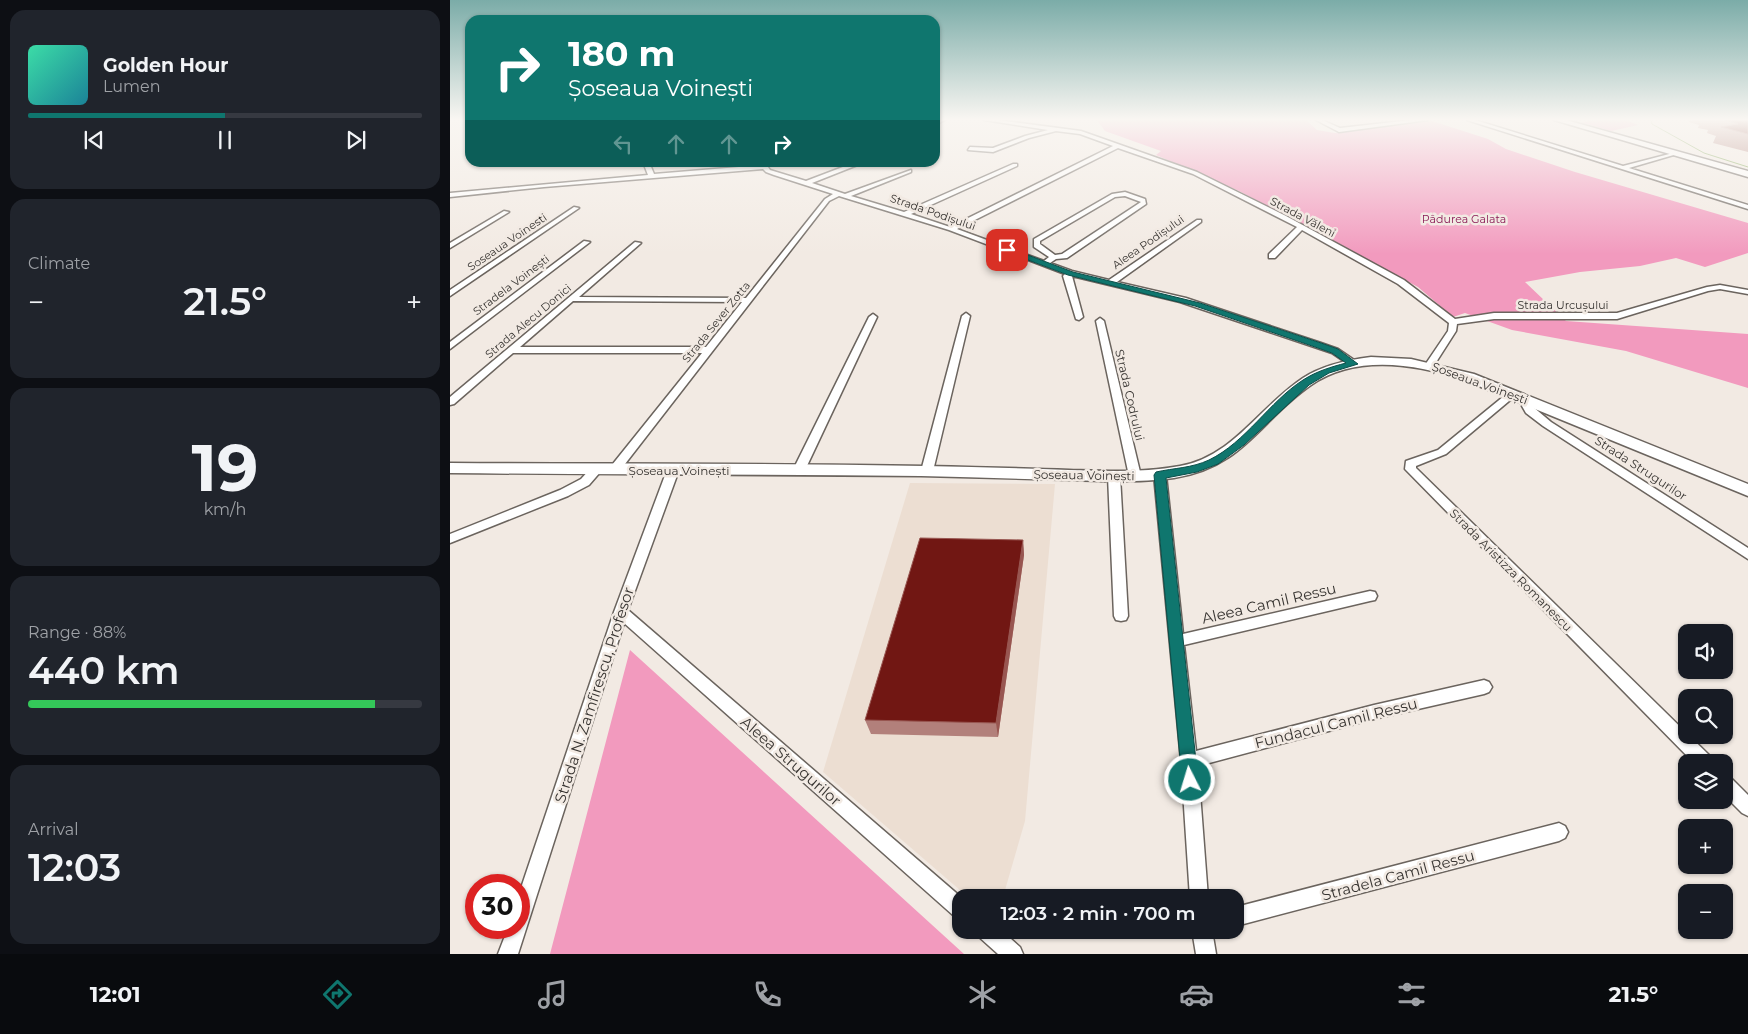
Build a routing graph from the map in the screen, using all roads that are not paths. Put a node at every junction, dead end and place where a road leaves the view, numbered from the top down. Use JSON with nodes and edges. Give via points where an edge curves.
{"nodes":[{"id":1,"x":1014,"y":165,"type":"dead end"},
{"id":2,"x":1080,"y":165,"type":"edge"},
{"id":3,"x":1170,"y":165,"type":"edge"},
{"id":4,"x":1611,"y":165,"type":"edge"},
{"id":5,"x":1634,"y":165,"type":"edge"},
{"id":6,"x":1715,"y":165,"type":"edge"},
{"id":7,"x":648,"y":167,"type":"edge"},
{"id":8,"x":747,"y":167,"type":"edge"},
{"id":9,"x":767,"y":167,"type":"edge"},
{"id":10,"x":850,"y":167,"type":"edge"},
{"id":11,"x":1622,"y":168,"type":"junction"},
{"id":12,"x":909,"y":171,"type":"dead end"},
{"id":13,"x":1748,"y":174,"type":"edge"},
{"id":14,"x":652,"y":177,"type":"junction"},
{"id":15,"x":807,"y":183,"type":"junction"},
{"id":16,"x":843,"y":194,"type":"junction"},
{"id":17,"x":450,"y":195,"type":"edge"},
{"id":18,"x":1748,"y":207,"type":"edge"},
{"id":19,"x":576,"y":208,"type":"dead end"},
{"id":20,"x":506,"y":212,"type":"dead end"},
{"id":21,"x":906,"y":214,"type":"junction"},
{"id":22,"x":1199,"y":220,"type":"dead end"},
{"id":23,"x":1301,"y":227,"type":"junction"},
{"id":24,"x":951,"y":229,"type":"junction"},
{"id":25,"x":586,"y":242,"type":"dead end"},
{"id":26,"x":636,"y":243,"type":"dead end"},
{"id":27,"x":450,"y":246,"type":"edge"},
{"id":28,"x":1272,"y":256,"type":"dead end"},
{"id":29,"x":1054,"y":257,"type":"junction"},
{"id":30,"x":1044,"y":264,"type":"junction"},
{"id":31,"x":1070,"y":273,"type":"junction"},
{"id":32,"x":1110,"y":283,"type":"junction"},
{"id":33,"x":1748,"y":292,"type":"edge"},
{"id":34,"x":450,"y":294,"type":"edge"},
{"id":35,"x":571,"y":299,"type":"junction"},
{"id":36,"x":748,"y":300,"type":"junction"},
{"id":37,"x":966,"y":316,"type":"dead end"},
{"id":38,"x":873,"y":317,"type":"dead end"},
{"id":39,"x":1079,"y":317,"type":"dead end"},
{"id":40,"x":1100,"y":321,"type":"dead end"},
{"id":41,"x":1452,"y":322,"type":"junction"},
{"id":42,"x":450,"y":346,"type":"edge"},
{"id":43,"x":510,"y":350,"type":"junction"},
{"id":44,"x":708,"y":350,"type":"junction"},
{"id":45,"x":1354,"y":364,"type":"junction"},
{"id":46,"x":1430,"y":365,"type":"junction"},
{"id":47,"x":1512,"y":394,"type":"junction"},
{"id":48,"x":1530,"y":401,"type":"junction"},
{"id":49,"x":450,"y":402,"type":"edge"},
{"id":50,"x":450,"y":468,"type":"edge"},
{"id":51,"x":596,"y":470,"type":"junction"},
{"id":52,"x":614,"y":470,"type":"junction"},
{"id":53,"x":673,"y":470,"type":"junction"},
{"id":54,"x":799,"y":470,"type":"junction"},
{"id":55,"x":927,"y":471,"type":"junction"},
{"id":56,"x":1160,"y":475,"type":"junction"},
{"id":57,"x":1114,"y":476,"type":"junction"},
{"id":58,"x":1134,"y":476,"type":"junction"},
{"id":59,"x":1748,"y":490,"type":"edge"},
{"id":60,"x":450,"y":539,"type":"edge"},
{"id":61,"x":1748,"y":554,"type":"edge"},
{"id":62,"x":1370,"y":596,"type":"dead end"},
{"id":63,"x":621,"y":612,"type":"junction"},
{"id":64,"x":1121,"y":616,"type":"dead end"},
{"id":65,"x":1176,"y":641,"type":"junction"},
{"id":66,"x":1484,"y":687,"type":"dead end"},
{"id":67,"x":1696,"y":754,"type":"edge"},
{"id":68,"x":1188,"y":761,"type":"junction"},
{"id":69,"x":1733,"y":792,"type":"edge"},
{"id":70,"x":1748,"y":807,"type":"edge"},
{"id":71,"x":1559,"y":832,"type":"dead end"},
{"id":72,"x":530,"y":889,"type":"edge"},
{"id":73,"x":1198,"y":889,"type":"edge"},
{"id":74,"x":952,"y":901,"type":"edge"},
{"id":75,"x":1244,"y":916,"type":"edge"},
{"id":76,"x":513,"y":939,"type":"edge"},
{"id":77,"x":996,"y":939,"type":"edge"},
{"id":78,"x":1204,"y":939,"type":"edge"},
{"id":79,"x":508,"y":954,"type":"edge"},
{"id":80,"x":1013,"y":954,"type":"edge"},
{"id":81,"x":1206,"y":954,"type":"edge"}],
"edges":[{"from":1,"to":21,"type":"street"},
{"from":2,"to":24,"type":"street"},
{"from":3,"to":23,"type":"street","name":"Strada Văleni","via":[[1195,173]]},
{"from":4,"to":11,"type":"street"},
{"from":5,"to":11,"type":"street"},
{"from":6,"to":13,"type":"main road"},
{"from":7,"to":14,"type":"street"},
{"from":8,"to":14,"type":"street"},
{"from":9,"to":15,"type":"street","name":"Strada Podișului","via":[[768,171]]},
{"from":10,"to":15,"type":"street"},
{"from":11,"to":18,"type":"street"},
{"from":12,"to":16,"type":"street"},
{"from":14,"to":17,"type":"street"},
{"from":15,"to":16,"type":"street","name":"Strada Podișului"},
{"from":16,"to":21,"type":"street","name":"Strada Podișului"},
{"from":16,"to":36,"type":"street","name":"Strada Sever Zotta","via":[[827,200]]},
{"from":19,"to":34,"type":"street","name":"Soseaua Voinesti"},
{"from":20,"to":27,"type":"street"},
{"from":21,"to":24,"type":"street","name":"Strada Podișului"},
{"from":22,"to":32,"type":"street","name":"Aleea Podișului"},
{"from":23,"to":28,"type":"street"},
{"from":23,"to":41,"type":"street","name":"Strada Văleni","via":[[1401,282]]},
{"from":24,"to":30,"type":"street","name":"Strada Podișului"},
{"from":25,"to":42,"type":"street","name":"Stradela Voinești"},
{"from":26,"to":35,"type":"street","name":"Strada Alecu Donici"},
{"from":29,"to":29,"type":"street","via":[[1064,256],[1144,203],[1143,200],[1125,194],[1114,195],[1036,240],[1037,245]]},
{"from":29,"to":30,"type":"street"},
{"from":30,"to":31,"type":"street","name":"Strada Podișului"},
{"from":31,"to":32,"type":"street","name":"Strada Podișului"},
{"from":31,"to":39,"type":"street","via":[[1067,276]]},
{"from":32,"to":45,"type":"street","name":"Strada Podișului","via":[[1198,304],[1326,348]]},
{"from":33,"to":41,"type":"street","name":"Strada Urcușului","via":[[1720,287],[1707,289],[1617,316],[1494,316]]},
{"from":35,"to":36,"type":"street"},
{"from":35,"to":43,"type":"street","name":"Strada Alecu Donici"},
{"from":36,"to":44,"type":"street","name":"Strada Sever Zotta"},
{"from":37,"to":55,"type":"street"},
{"from":38,"to":54,"type":"street"},
{"from":40,"to":58,"type":"street","name":"Strada Codrului"},
{"from":41,"to":46,"type":"street","via":[[1452,331]]},
{"from":43,"to":44,"type":"street"},
{"from":43,"to":49,"type":"street","name":"Strada Alecu Donici"},
{"from":44,"to":52,"type":"street","name":"Strada Sever Zotta"},
{"from":45,"to":46,"type":"main road","name":"Șoseaua Voinești","via":[[1394,360]]},
{"from":45,"to":56,"type":"main road","name":"Șoseaua Voinești","via":[[1326,371],[1305,383],[1240,443],[1214,462]]},
{"from":46,"to":47,"type":"main road","name":"Șoseaua Voinești"},
{"from":47,"to":48,"type":"main road","name":"Șoseaua Voinești"},
{"from":47,"to":67,"type":"street","name":"Strada Aristizza Romanescu","via":[[1442,452],[1410,464],[1411,469]]},
{"from":48,"to":59,"type":"main road","name":"Șoseaua Voinești"},
{"from":48,"to":61,"type":"street","name":"Strada Strugurilor","via":[[1526,406],[1530,412],[1546,424]]},
{"from":50,"to":51,"type":"main road","name":"Șoseaua Voinești"},
{"from":51,"to":52,"type":"main road","name":"Șoseaua Voinești"},
{"from":51,"to":60,"type":"street","via":[[564,494]]},
{"from":52,"to":53,"type":"main road","name":"Șoseaua Voinești"},
{"from":53,"to":54,"type":"main road","name":"Șoseaua Voinești"},
{"from":53,"to":63,"type":"street","name":"Strada N. Zamfirescu, Profesor"},
{"from":54,"to":55,"type":"main road","name":"Șoseaua Voinești"},
{"from":55,"to":57,"type":"main road","name":"Șoseaua Voinești"},
{"from":56,"to":58,"type":"main road","name":"Șoseaua Voinești"},
{"from":56,"to":65,"type":"street"},
{"from":57,"to":58,"type":"main road","name":"Șoseaua Voinești"},
{"from":57,"to":64,"type":"street"},
{"from":62,"to":65,"type":"street","name":"Aleea Camil Ressu"},
{"from":63,"to":72,"type":"street","name":"Strada N. Zamfirescu, Profesor"},
{"from":63,"to":74,"type":"street","name":"Aleea Strugurilor"},
{"from":65,"to":68,"type":"street"},
{"from":66,"to":68,"type":"street","name":"Fundacul Camil Ressu"},
{"from":68,"to":73,"type":"street"},
{"from":69,"to":70,"type":"street"},
{"from":71,"to":75,"type":"street","name":"Stradela Camil Ressu"},
{"from":76,"to":79,"type":"street"},
{"from":77,"to":80,"type":"street"},
{"from":78,"to":81,"type":"street"}]}
